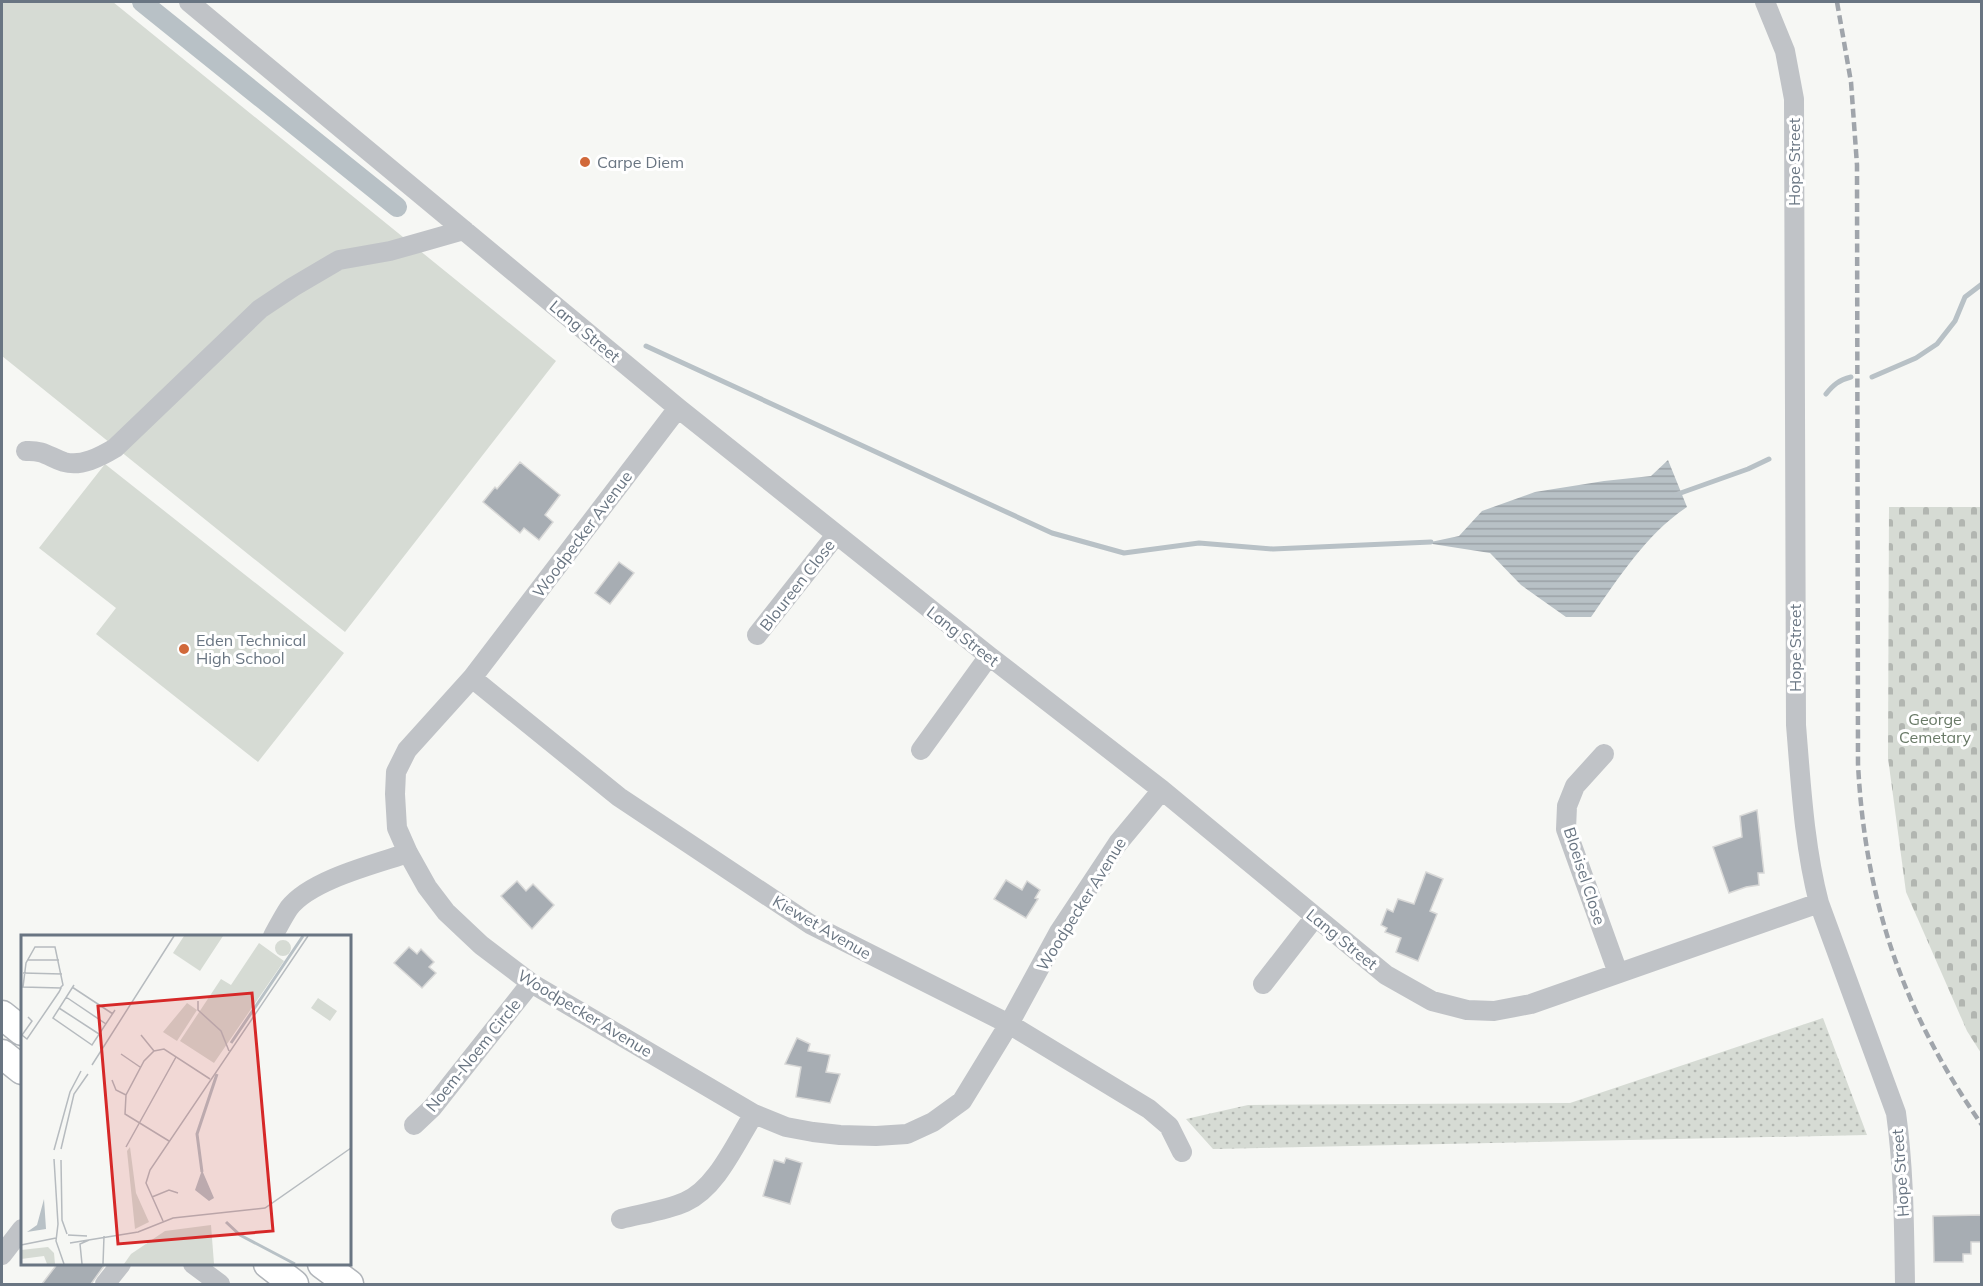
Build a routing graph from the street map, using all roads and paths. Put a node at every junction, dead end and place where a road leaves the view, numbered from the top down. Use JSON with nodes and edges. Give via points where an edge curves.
{"nodes":[{"id":1,"x":189,"y":2,"type":"edge"},
{"id":2,"x":1764,"y":2,"type":"edge"},
{"id":3,"x":464,"y":230,"type":"junction"},
{"id":4,"x":678,"y":408,"type":"junction"},
{"id":5,"x":27,"y":451,"type":"dead end"},
{"id":6,"x":836,"y":535,"type":"junction"},
{"id":7,"x":757,"y":635,"type":"dead end"},
{"id":8,"x":989,"y":656,"type":"junction"},
{"id":9,"x":472,"y":678,"type":"junction"},
{"id":10,"x":921,"y":750,"type":"dead end"},
{"id":11,"x":1604,"y":754,"type":"dead end"},
{"id":12,"x":1162,"y":790,"type":"junction"},
{"id":13,"x":408,"y":853,"type":"junction"},
{"id":14,"x":1819,"y":903,"type":"junction"},
{"id":15,"x":1315,"y":917,"type":"junction"},
{"id":16,"x":274,"y":935,"type":"edge"},
{"id":17,"x":1618,"y":973,"type":"junction"},
{"id":18,"x":531,"y":983,"type":"junction"},
{"id":19,"x":1263,"y":984,"type":"dead end"},
{"id":20,"x":2,"y":1015,"type":"edge"},
{"id":21,"x":1009,"y":1024,"type":"junction"},
{"id":22,"x":21,"y":1030,"type":"edge"},
{"id":23,"x":2,"y":1054,"type":"edge"},
{"id":24,"x":21,"y":1069,"type":"edge"},
{"id":25,"x":754,"y":1114,"type":"junction"},
{"id":26,"x":414,"y":1125,"type":"dead end"},
{"id":27,"x":1182,"y":1152,"type":"dead end"},
{"id":28,"x":621,"y":1219,"type":"dead end"},
{"id":29,"x":21,"y":1230,"type":"edge"},
{"id":30,"x":2,"y":1255,"type":"edge"},
{"id":31,"x":119,"y":1265,"type":"edge"},
{"id":32,"x":196,"y":1265,"type":"edge"},
{"id":33,"x":270,"y":1265,"type":"edge"},
{"id":34,"x":325,"y":1265,"type":"edge"},
{"id":35,"x":105,"y":1284,"type":"edge"},
{"id":36,"x":220,"y":1284,"type":"edge"},
{"id":37,"x":294,"y":1284,"type":"edge"},
{"id":38,"x":350,"y":1284,"type":"edge"},
{"id":39,"x":1905,"y":1284,"type":"edge"}],
"edges":[{"from":1,"to":3,"type":"street","name":"Lang Street"},
{"from":2,"to":14,"type":"street","name":"Hope Street","via":[[1785,51],[1794,99],[1796,725],[1809,860]]},
{"from":3,"to":4,"type":"street","name":"Lang Street"},
{"from":3,"to":5,"type":"street","via":[[390,251],[339,260],[293,287],[260,309],[102,456],[75,463],[37,450]]},
{"from":4,"to":6,"type":"street","name":"Lang Street"},
{"from":4,"to":9,"type":"street","name":"Woodpecker Avenue"},
{"from":6,"to":7,"type":"street","name":"Bloureen Close"},
{"from":6,"to":8,"type":"street","name":"Lang Street"},
{"from":8,"to":10,"type":"street"},
{"from":8,"to":12,"type":"street","name":"Lang Street"},
{"from":9,"to":13,"type":"street","name":"Woodpecker Avenue","via":[[407,750],[396,772],[397,828]]},
{"from":9,"to":21,"type":"street","name":"Kiewet Avenue","via":[[619,797],[810,924]]},
{"from":11,"to":17,"type":"street","name":"Bloeisel Close","via":[[1575,786],[1567,806],[1566,829]]},
{"from":12,"to":15,"type":"street","name":"Lang Street"},
{"from":12,"to":21,"type":"street","name":"Woodpecker Avenue","via":[[1118,843],[1065,922]]},
{"from":13,"to":16,"type":"street","via":[[324,883],[290,907]]},
{"from":13,"to":18,"type":"street","name":"Woodpecker Avenue","via":[[446,912]]},
{"from":14,"to":17,"type":"street","name":"Lang Street"},
{"from":14,"to":39,"type":"street","name":"Hope Street","via":[[1896,1113],[1903,1181]]},
{"from":15,"to":17,"type":"street","name":"Lang Street","via":[[1386,975],[1432,1001],[1467,1010],[1494,1011],[1531,1004]]},
{"from":15,"to":19,"type":"street"},
{"from":18,"to":25,"type":"street","name":"Woodpecker Avenue"},
{"from":18,"to":26,"type":"street","name":"Noem-Noem Circle","via":[[432,1108]]},
{"from":20,"to":22,"type":"main road"},
{"from":21,"to":25,"type":"street","name":"Woodpecker Avenue","via":[[962,1101],[908,1134],[813,1132],[786,1127]]},
{"from":21,"to":27,"type":"street","name":"Kiewet Avenue","via":[[1149,1109],[1169,1126]]},
{"from":23,"to":24,"type":"main road"},
{"from":25,"to":28,"type":"street","via":[[714,1179],[701,1192],[685,1202]]},
{"from":29,"to":30,"type":"street"},
{"from":31,"to":35,"type":"street"},
{"from":32,"to":36,"type":"street"},
{"from":33,"to":37,"type":"main road"},
{"from":34,"to":38,"type":"main road"}]}
